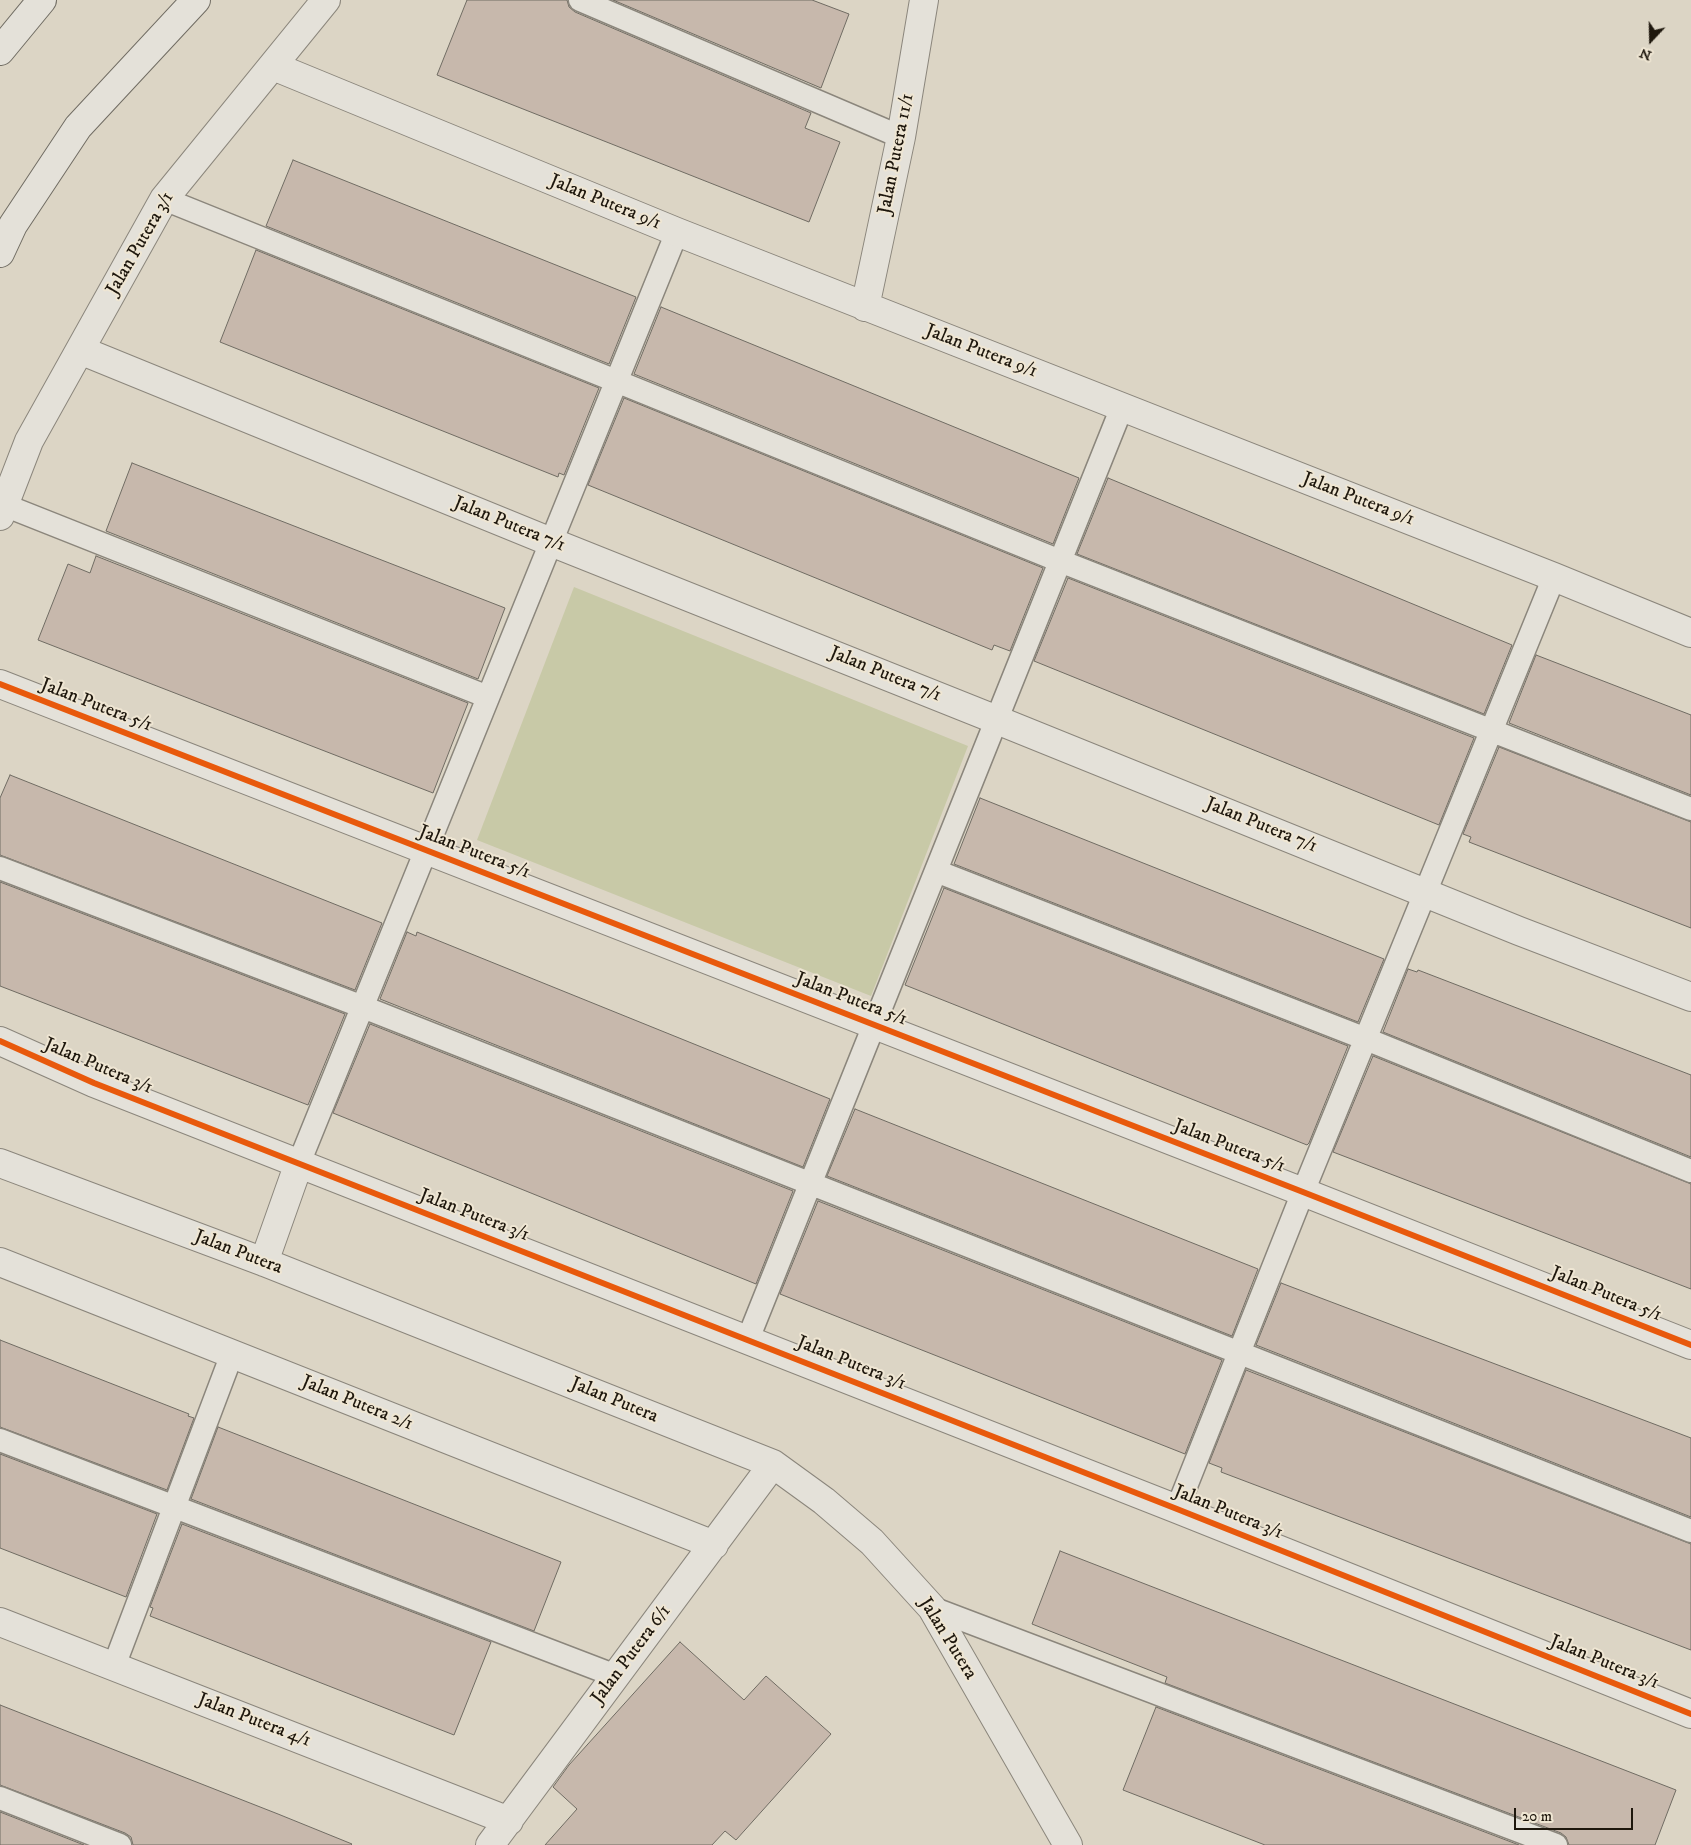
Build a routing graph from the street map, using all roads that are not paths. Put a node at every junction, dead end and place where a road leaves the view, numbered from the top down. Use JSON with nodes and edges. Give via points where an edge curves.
{"nodes":[{"id":1,"x":42,"y":0,"type":"edge"},
{"id":2,"x":196,"y":0,"type":"edge"},
{"id":3,"x":326,"y":0,"type":"edge"},
{"id":4,"x":580,"y":0,"type":"edge"},
{"id":5,"x":924,"y":0,"type":"edge"},
{"id":6,"x":0,"y":51,"type":"edge"},
{"id":7,"x":273,"y":66,"type":"junction"},
{"id":8,"x":902,"y":137,"type":"junction"},
{"id":9,"x":164,"y":199,"type":"junction"},
{"id":10,"x":677,"y":232,"type":"junction"},
{"id":11,"x":0,"y":253,"type":"edge"},
{"id":12,"x":865,"y":306,"type":"junction"},
{"id":13,"x":80,"y":350,"type":"junction"},
{"id":14,"x":616,"y":381,"type":"junction"},
{"id":15,"x":1122,"y":407,"type":"junction"},
{"id":16,"x":2,"y":510,"type":"edge"},
{"id":17,"x":551,"y":542,"type":"junction"},
{"id":18,"x":1060,"y":562,"type":"junction"},
{"id":19,"x":1554,"y":577,"type":"junction"},
{"id":20,"x":1691,"y":633,"type":"edge"},
{"id":21,"x":0,"y":684,"type":"edge"},
{"id":22,"x":488,"y":697,"type":"junction"},
{"id":23,"x":997,"y":720,"type":"junction"},
{"id":24,"x":1491,"y":731,"type":"junction"},
{"id":25,"x":1691,"y":809,"type":"edge"},
{"id":26,"x":426,"y":851,"type":"junction"},
{"id":27,"x":0,"y":868,"type":"edge"},
{"id":28,"x":936,"y":872,"type":"junction"},
{"id":29,"x":1425,"y":892,"type":"junction"},
{"id":30,"x":1691,"y":997,"type":"edge"},
{"id":31,"x":363,"y":1007,"type":"junction"},
{"id":32,"x":875,"y":1025,"type":"junction"},
{"id":33,"x":1366,"y":1039,"type":"junction"},
{"id":34,"x":0,"y":1041,"type":"edge"},
{"id":35,"x":0,"y":1163,"type":"edge"},
{"id":36,"x":299,"y":1164,"type":"junction"},
{"id":37,"x":1691,"y":1172,"type":"edge"},
{"id":38,"x":810,"y":1184,"type":"junction"},
{"id":39,"x":1303,"y":1192,"type":"junction"},
{"id":40,"x":0,"y":1262,"type":"edge"},
{"id":41,"x":264,"y":1262,"type":"junction"},
{"id":42,"x":748,"y":1339,"type":"junction"},
{"id":43,"x":1691,"y":1345,"type":"edge"},
{"id":44,"x":1239,"y":1352,"type":"junction"},
{"id":45,"x":232,"y":1354,"type":"junction"},
{"id":46,"x":0,"y":1440,"type":"edge"},
{"id":47,"x":773,"y":1464,"type":"junction"},
{"id":48,"x":174,"y":1507,"type":"junction"},
{"id":49,"x":1177,"y":1509,"type":"junction"},
{"id":50,"x":1691,"y":1531,"type":"edge"},
{"id":51,"x":714,"y":1545,"type":"junction"},
{"id":52,"x":932,"y":1608,"type":"junction"},
{"id":53,"x":0,"y":1622,"type":"edge"},
{"id":54,"x":114,"y":1666,"type":"junction"},
{"id":55,"x":616,"y":1676,"type":"junction"},
{"id":56,"x":1691,"y":1714,"type":"edge"},
{"id":57,"x":0,"y":1798,"type":"edge"},
{"id":58,"x":509,"y":1821,"type":"junction"},
{"id":59,"x":120,"y":1845,"type":"edge"},
{"id":60,"x":490,"y":1845,"type":"edge"},
{"id":61,"x":1068,"y":1845,"type":"edge"},
{"id":62,"x":1556,"y":1845,"type":"edge"}],
"edges":[{"from":1,"to":6,"type":"street"},
{"from":2,"to":11,"type":"street","via":[[78,127],[13,226]]},
{"from":3,"to":7,"type":"street","name":"Jalan Putera 3/1"},
{"from":4,"to":8,"type":"lane"},
{"from":5,"to":8,"type":"street","name":"Jalan Putera 11/1"},
{"from":7,"to":9,"type":"street","name":"Jalan Putera 3/1"},
{"from":7,"to":10,"type":"street","name":"Jalan Putera 9/1"},
{"from":8,"to":12,"type":"street","name":"Jalan Putera 11/1"},
{"from":9,"to":13,"type":"street","name":"Jalan Putera 3/1"},
{"from":9,"to":14,"type":"lane"},
{"from":10,"to":12,"type":"street","name":"Jalan Putera 9/1"},
{"from":10,"to":14,"type":"lane"},
{"from":12,"to":15,"type":"street","name":"Jalan Putera 9/1"},
{"from":13,"to":16,"type":"street","name":"Jalan Putera 3/1","via":[[29,441]]},
{"from":13,"to":17,"type":"street","name":"Jalan Putera 7/1"},
{"from":14,"to":17,"type":"lane"},
{"from":14,"to":18,"type":"lane"},
{"from":15,"to":18,"type":"lane"},
{"from":15,"to":19,"type":"street","name":"Jalan Putera 9/1"},
{"from":16,"to":22,"type":"lane"},
{"from":17,"to":22,"type":"lane"},
{"from":17,"to":23,"type":"street","name":"Jalan Putera 7/1"},
{"from":18,"to":23,"type":"lane"},
{"from":18,"to":24,"type":"lane"},
{"from":19,"to":20,"type":"street","name":"Jalan Putera 9/1"},
{"from":19,"to":24,"type":"lane"},
{"from":21,"to":26,"type":"street","name":"Jalan Putera 5/1"},
{"from":22,"to":26,"type":"lane"},
{"from":23,"to":28,"type":"lane"},
{"from":23,"to":29,"type":"street","name":"Jalan Putera 7/1"},
{"from":24,"to":25,"type":"lane"},
{"from":24,"to":29,"type":"lane"},
{"from":26,"to":31,"type":"lane"},
{"from":26,"to":32,"type":"street","name":"Jalan Putera 5/1"},
{"from":27,"to":31,"type":"lane"},
{"from":28,"to":32,"type":"lane"},
{"from":28,"to":33,"type":"lane"},
{"from":29,"to":30,"type":"street","name":"Jalan Putera 7/1"},
{"from":29,"to":33,"type":"lane"},
{"from":31,"to":36,"type":"lane"},
{"from":31,"to":38,"type":"lane"},
{"from":32,"to":38,"type":"lane"},
{"from":32,"to":39,"type":"street","name":"Jalan Putera 5/1"},
{"from":33,"to":37,"type":"lane"},
{"from":33,"to":39,"type":"lane"},
{"from":34,"to":36,"type":"street","name":"Jalan Putera 3/1","via":[[94,1083]]},
{"from":35,"to":41,"type":"street","name":"Jalan Putera"},
{"from":36,"to":41,"type":"street"},
{"from":36,"to":42,"type":"street","name":"Jalan Putera 3/1"},
{"from":38,"to":42,"type":"lane"},
{"from":38,"to":44,"type":"lane"},
{"from":39,"to":43,"type":"street","name":"Jalan Putera 5/1"},
{"from":39,"to":44,"type":"lane"},
{"from":40,"to":45,"type":"street","name":"Jalan Putera 2/1"},
{"from":41,"to":47,"type":"street","name":"Jalan Putera"},
{"from":42,"to":49,"type":"street","name":"Jalan Putera 3/1"},
{"from":44,"to":49,"type":"lane"},
{"from":44,"to":50,"type":"lane"},
{"from":45,"to":48,"type":"lane"},
{"from":45,"to":51,"type":"street","name":"Jalan Putera 2/1"},
{"from":46,"to":48,"type":"lane"},
{"from":47,"to":51,"type":"street","name":"Jalan Putera 6/1"},
{"from":47,"to":52,"type":"street","name":"Jalan Putera","via":[[872,1542]]},
{"from":48,"to":54,"type":"lane"},
{"from":48,"to":55,"type":"lane"},
{"from":49,"to":56,"type":"street","name":"Jalan Putera 3/1"},
{"from":51,"to":55,"type":"street","name":"Jalan Putera 6/1"},
{"from":52,"to":61,"type":"street","name":"Jalan Putera"},
{"from":52,"to":62,"type":"lane"},
{"from":53,"to":54,"type":"street","name":"Jalan Putera 4/1"},
{"from":54,"to":58,"type":"street","name":"Jalan Putera 4/1"},
{"from":55,"to":58,"type":"street","name":"Jalan Putera 6/1"},
{"from":57,"to":59,"type":"lane"},
{"from":58,"to":60,"type":"street","name":"Jalan Putera 6/1"}]}
